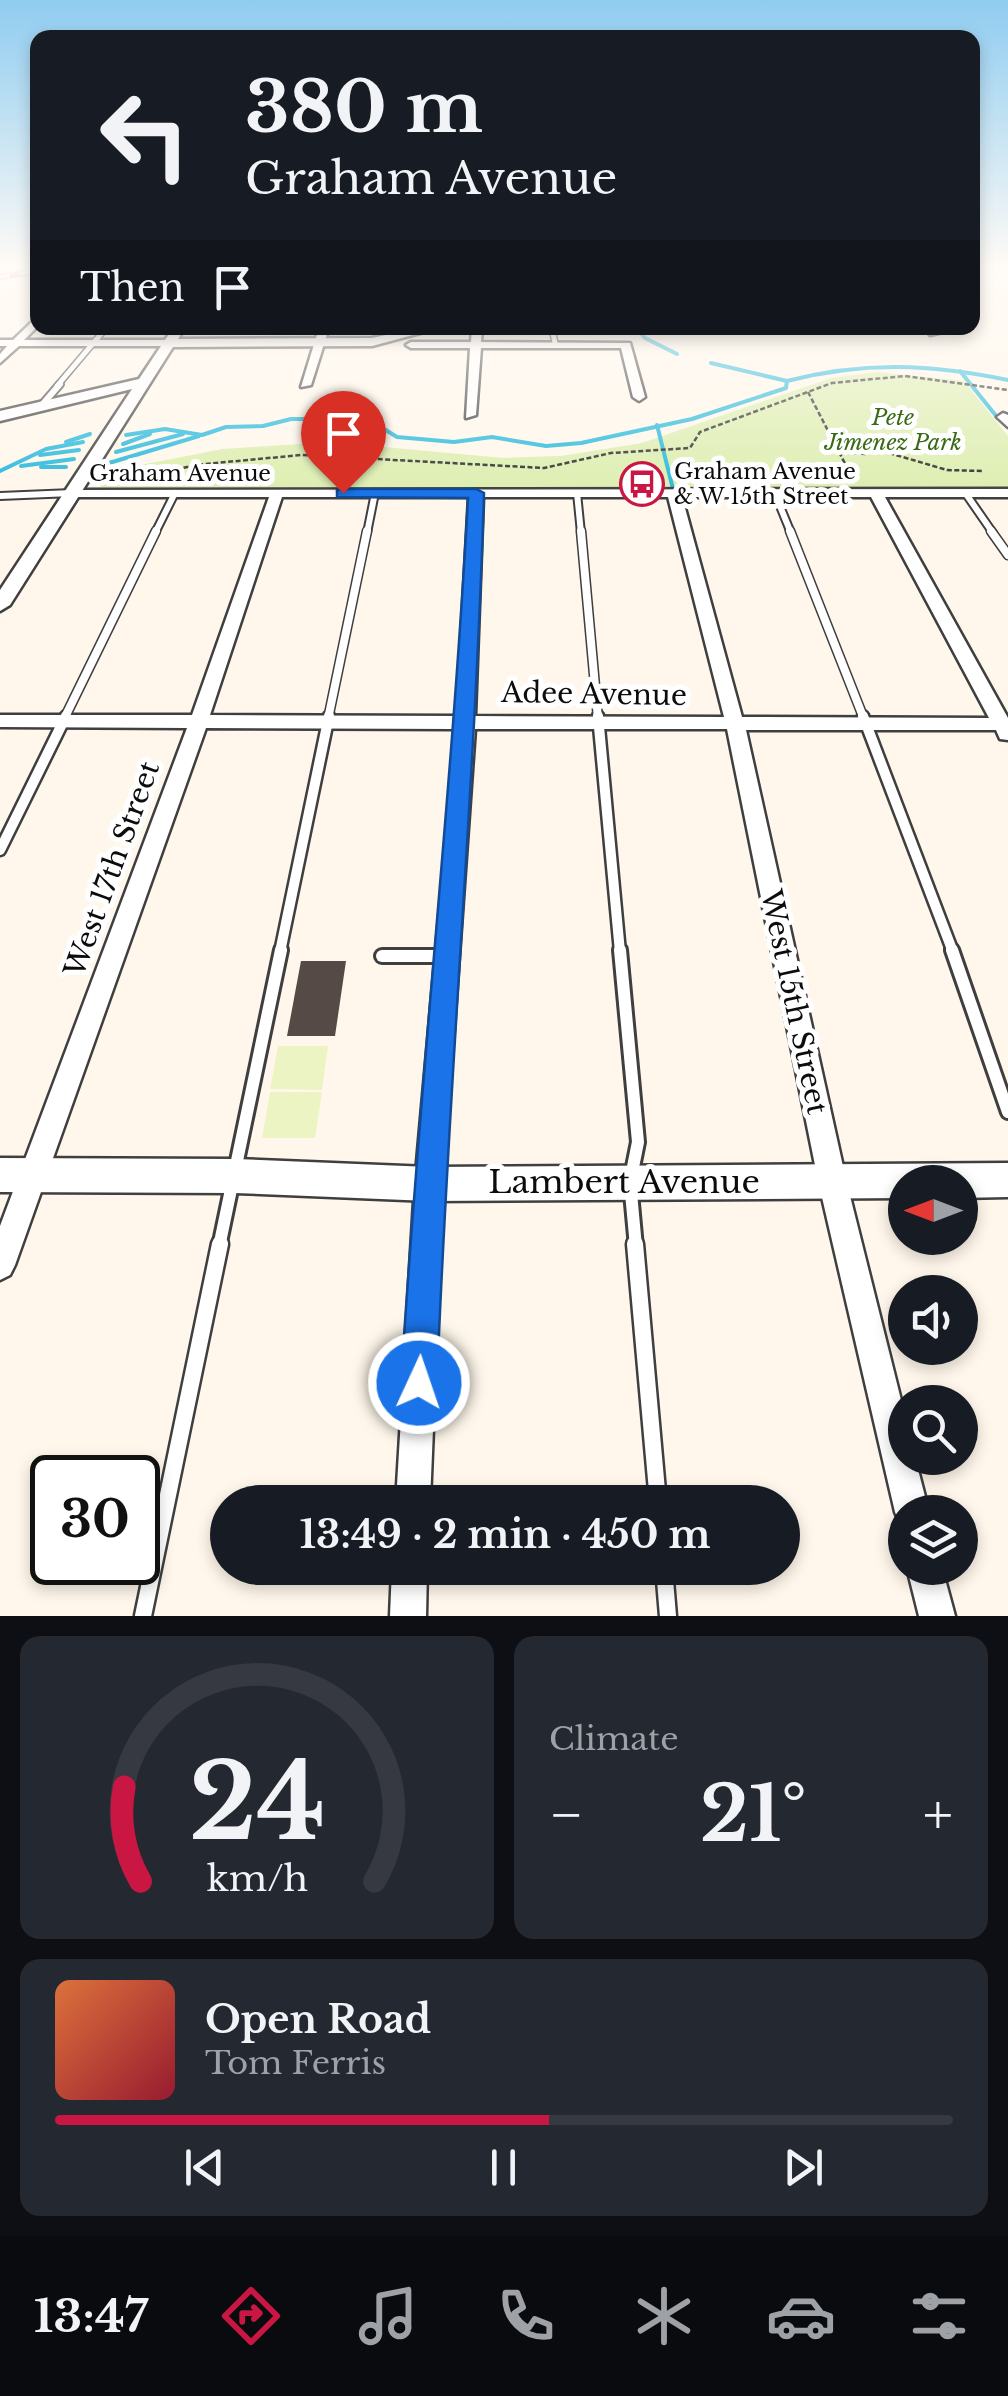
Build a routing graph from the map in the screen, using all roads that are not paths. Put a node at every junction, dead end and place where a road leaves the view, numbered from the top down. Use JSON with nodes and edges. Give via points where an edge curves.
{"nodes":[{"id":1,"x":16,"y":343,"type":"edge"},
{"id":2,"x":94,"y":343,"type":"edge"},
{"id":3,"x":168,"y":343,"type":"edge"},
{"id":4,"x":318,"y":343,"type":"edge"},
{"id":5,"x":523,"y":343,"type":"edge"},
{"id":6,"x":570,"y":343,"type":"edge"},
{"id":7,"x":411,"y":344,"type":"dead end"},
{"id":8,"x":477,"y":344,"type":"junction"},
{"id":9,"x":0,"y":360,"type":"edge"},
{"id":10,"x":144,"y":382,"type":"junction"},
{"id":11,"x":305,"y":385,"type":"dead end"},
{"id":12,"x":640,"y":397,"type":"dead end"},
{"id":13,"x":132,"y":400,"type":"junction"},
{"id":14,"x":42,"y":406,"type":"junction"},
{"id":15,"x":470,"y":415,"type":"dead end"},
{"id":16,"x":0,"y":416,"type":"edge"},
{"id":17,"x":73,"y":491,"type":"junction"},
{"id":18,"x":175,"y":493,"type":"junction"},
{"id":19,"x":277,"y":493,"type":"junction"},
{"id":20,"x":376,"y":493,"type":"junction"},
{"id":21,"x":476,"y":493,"type":"junction"},
{"id":22,"x":577,"y":493,"type":"junction"},
{"id":23,"x":674,"y":493,"type":"junction"},
{"id":24,"x":775,"y":494,"type":"junction"},
{"id":25,"x":868,"y":494,"type":"junction"},
{"id":26,"x":966,"y":494,"type":"junction"},
{"id":27,"x":1008,"y":494,"type":"edge"},
{"id":28,"x":0,"y":496,"type":"edge"},
{"id":29,"x":1008,"y":555,"type":"edge"},
{"id":30,"x":0,"y":605,"type":"edge"},
{"id":31,"x":466,"y":720,"type":"junction"},
{"id":32,"x":0,"y":721,"type":"edge"},
{"id":33,"x":600,"y":721,"type":"junction"},
{"id":34,"x":65,"y":722,"type":"junction"},
{"id":35,"x":330,"y":722,"type":"junction"},
{"id":36,"x":735,"y":723,"type":"junction"},
{"id":37,"x":198,"y":724,"type":"junction"},
{"id":38,"x":868,"y":724,"type":"junction"},
{"id":39,"x":1006,"y":728,"type":"edge"},
{"id":40,"x":0,"y":850,"type":"edge"},
{"id":41,"x":382,"y":956,"type":"dead end"},
{"id":42,"x":447,"y":956,"type":"junction"},
{"id":43,"x":1008,"y":1112,"type":"edge"},
{"id":44,"x":15,"y":1175,"type":"edge"},
{"id":45,"x":234,"y":1176,"type":"junction"},
{"id":46,"x":832,"y":1180,"type":"junction"},
{"id":47,"x":1008,"y":1180,"type":"edge"},
{"id":48,"x":630,"y":1182,"type":"junction"},
{"id":49,"x":429,"y":1184,"type":"junction"},
{"id":50,"x":0,"y":1265,"type":"edge"},
{"id":51,"x":414,"y":1485,"type":"edge"},
{"id":52,"x":657,"y":1485,"type":"edge"},
{"id":53,"x":908,"y":1495,"type":"edge"},
{"id":54,"x":409,"y":1585,"type":"edge"},
{"id":55,"x":665,"y":1585,"type":"edge"},
{"id":56,"x":929,"y":1585,"type":"edge"},
{"id":57,"x":143,"y":1616,"type":"edge"},
{"id":58,"x":408,"y":1616,"type":"edge"},
{"id":59,"x":668,"y":1616,"type":"edge"},
{"id":60,"x":937,"y":1616,"type":"edge"}],
"edges":[{"from":1,"to":9,"type":"street"},
{"from":2,"to":14,"type":"lane"},
{"from":3,"to":10,"type":"street"},
{"from":4,"to":11,"type":"street"},
{"from":5,"to":8,"type":"street"},
{"from":6,"to":12,"type":"street","via":[[626,345]]},
{"from":7,"to":8,"type":"street"},
{"from":8,"to":15,"type":"street"},
{"from":10,"to":13,"type":"street"},
{"from":10,"to":14,"type":"street"},
{"from":13,"to":14,"type":"street"},
{"from":13,"to":17,"type":"street"},
{"from":14,"to":16,"type":"street"},
{"from":17,"to":18,"type":"street","name":"Graham Avenue"},
{"from":17,"to":28,"type":"lane"},
{"from":17,"to":30,"type":"street"},
{"from":18,"to":19,"type":"street","name":"Graham Avenue"},
{"from":18,"to":34,"type":"lane"},
{"from":19,"to":20,"type":"street","name":"Graham Avenue"},
{"from":19,"to":37,"type":"street","name":"West 17th Street"},
{"from":20,"to":21,"type":"street","name":"Graham Avenue"},
{"from":20,"to":35,"type":"lane"},
{"from":21,"to":22,"type":"street","name":"Graham Avenue"},
{"from":21,"to":31,"type":"street"},
{"from":22,"to":23,"type":"street","name":"Graham Avenue"},
{"from":22,"to":33,"type":"lane"},
{"from":23,"to":24,"type":"street","name":"Graham Avenue"},
{"from":23,"to":36,"type":"street","name":"West 15th Street"},
{"from":24,"to":25,"type":"street","name":"Graham Avenue"},
{"from":24,"to":38,"type":"lane"},
{"from":25,"to":26,"type":"street","name":"Graham Avenue"},
{"from":25,"to":39,"type":"street"},
{"from":26,"to":27,"type":"street","name":"Graham Avenue"},
{"from":26,"to":29,"type":"lane"},
{"from":31,"to":33,"type":"street","name":"Adee Avenue"},
{"from":31,"to":35,"type":"street","name":"Adee Avenue"},
{"from":31,"to":42,"type":"street"},
{"from":32,"to":34,"type":"street","name":"Adee Avenue"},
{"from":33,"to":36,"type":"street","name":"Adee Avenue"},
{"from":33,"to":48,"type":"lane","via":[[638,1142]]},
{"from":34,"to":37,"type":"street","name":"Adee Avenue"},
{"from":34,"to":40,"type":"lane"},
{"from":35,"to":37,"type":"street","name":"Adee Avenue"},
{"from":35,"to":45,"type":"lane"},
{"from":36,"to":38,"type":"street","name":"Adee Avenue"},
{"from":36,"to":46,"type":"street","name":"West 15th Street"},
{"from":37,"to":44,"type":"street","name":"West 17th Street"},
{"from":38,"to":39,"type":"street","name":"Adee Avenue"},
{"from":38,"to":43,"type":"lane"},
{"from":41,"to":42,"type":"lane"},
{"from":42,"to":49,"type":"street"},
{"from":44,"to":45,"type":"street","name":"Lambert Avenue"},
{"from":44,"to":50,"type":"street","name":"West 17th Street"},
{"from":45,"to":49,"type":"street","name":"Lambert Avenue"},
{"from":45,"to":57,"type":"lane"},
{"from":46,"to":47,"type":"street","name":"Lambert Avenue"},
{"from":46,"to":48,"type":"street","name":"Lambert Avenue"},
{"from":46,"to":53,"type":"street","name":"West 15th Street"},
{"from":48,"to":49,"type":"street","name":"Lambert Avenue"},
{"from":48,"to":52,"type":"lane"},
{"from":49,"to":51,"type":"street"},
{"from":54,"to":58,"type":"street"},
{"from":55,"to":59,"type":"lane"},
{"from":56,"to":60,"type":"street"}]}
